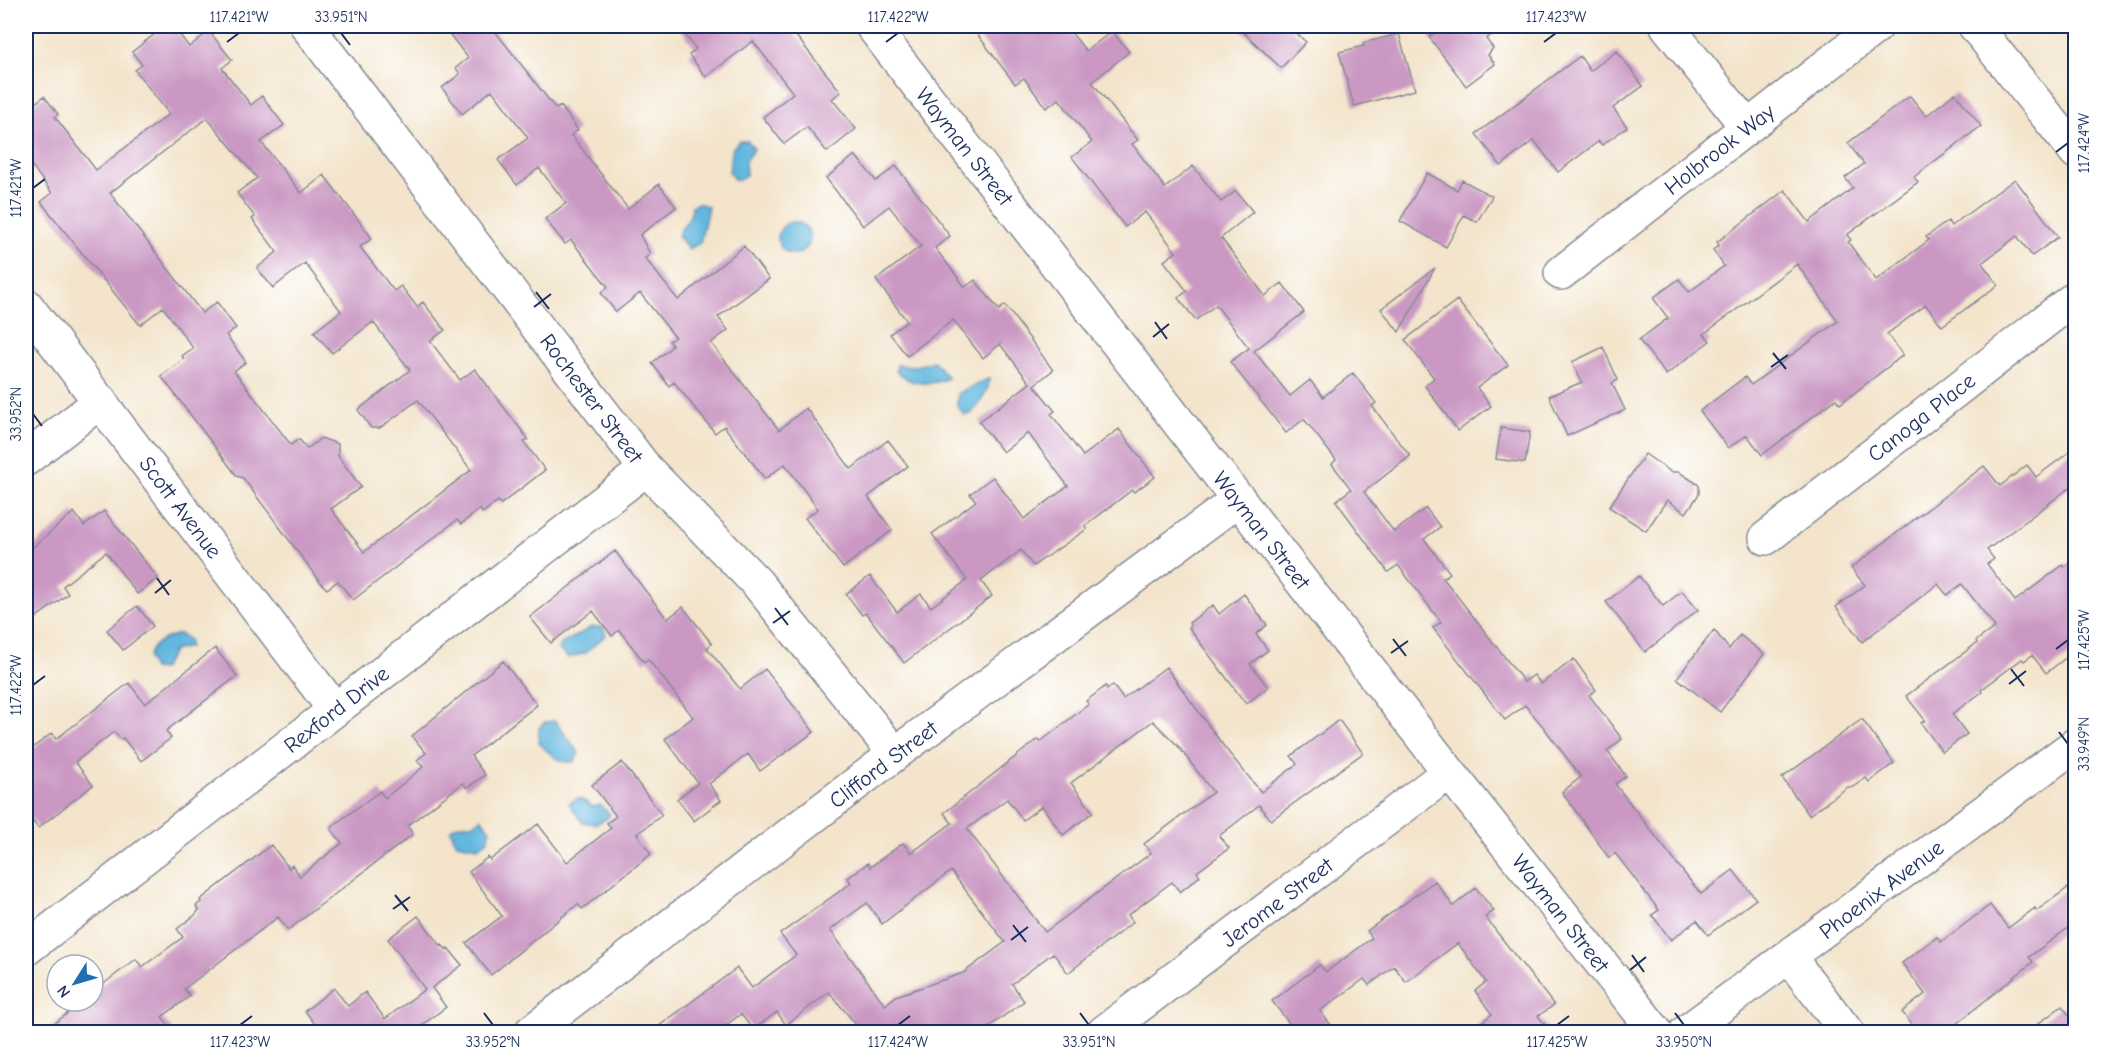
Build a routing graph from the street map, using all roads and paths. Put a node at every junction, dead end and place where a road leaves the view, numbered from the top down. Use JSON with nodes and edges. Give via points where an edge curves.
{"nodes":[{"id":1,"x":307,"y":26,"type":"edge"},
{"id":2,"x":872,"y":26,"type":"edge"},
{"id":3,"x":1667,"y":26,"type":"edge"},
{"id":4,"x":1876,"y":26,"type":"edge"},
{"id":5,"x":1975,"y":26,"type":"edge"},
{"id":6,"x":1747,"y":127,"type":"junction"},
{"id":7,"x":2076,"y":152,"type":"edge"},
{"id":8,"x":1561,"y":273,"type":"dead end"},
{"id":9,"x":2076,"y":297,"type":"edge"},
{"id":10,"x":26,"y":305,"type":"edge"},
{"id":11,"x":101,"y":401,"type":"junction"},
{"id":12,"x":26,"y":459,"type":"edge"},
{"id":13,"x":646,"y":469,"type":"junction"},
{"id":14,"x":1239,"y":499,"type":"junction"},
{"id":15,"x":1766,"y":538,"type":"dead end"},
{"id":16,"x":334,"y":710,"type":"junction"},
{"id":17,"x":2076,"y":744,"type":"edge"},
{"id":18,"x":895,"y":754,"type":"junction"},
{"id":19,"x":1449,"y":772,"type":"junction"},
{"id":20,"x":26,"y":949,"type":"edge"},
{"id":21,"x":1789,"y":957,"type":"junction"},
{"id":22,"x":531,"y":1032,"type":"edge"},
{"id":23,"x":1104,"y":1032,"type":"edge"},
{"id":24,"x":1656,"y":1032,"type":"edge"},
{"id":25,"x":1686,"y":1032,"type":"edge"},
{"id":26,"x":1846,"y":1032,"type":"edge"}],
"edges":[{"from":1,"to":13,"type":"street","name":"Rochester Street"},
{"from":2,"to":14,"type":"street","name":"Wayman Street"},
{"from":3,"to":6,"type":"street"},
{"from":4,"to":6,"type":"street","name":"Holbrook Way"},
{"from":5,"to":7,"type":"street"},
{"from":6,"to":8,"type":"street","name":"Holbrook Way"},
{"from":9,"to":15,"type":"street","name":"Canoga Place"},
{"from":10,"to":11,"type":"street","name":"Scott Avenue"},
{"from":11,"to":12,"type":"street"},
{"from":11,"to":16,"type":"street","name":"Scott Avenue"},
{"from":13,"to":16,"type":"street","name":"Rexford Drive"},
{"from":13,"to":18,"type":"street","name":"Rochester Street","via":[[757,583]]},
{"from":14,"to":18,"type":"street","name":"Clifford Street"},
{"from":14,"to":19,"type":"street","name":"Wayman Street"},
{"from":16,"to":20,"type":"street","name":"Rexford Drive"},
{"from":17,"to":21,"type":"street","name":"Phoenix Avenue"},
{"from":18,"to":22,"type":"street","name":"Clifford Street"},
{"from":19,"to":23,"type":"street","name":"Jerome Street"},
{"from":19,"to":24,"type":"street","name":"Wayman Street"},
{"from":21,"to":25,"type":"street","name":"Phoenix Avenue"},
{"from":21,"to":26,"type":"street"}]}
